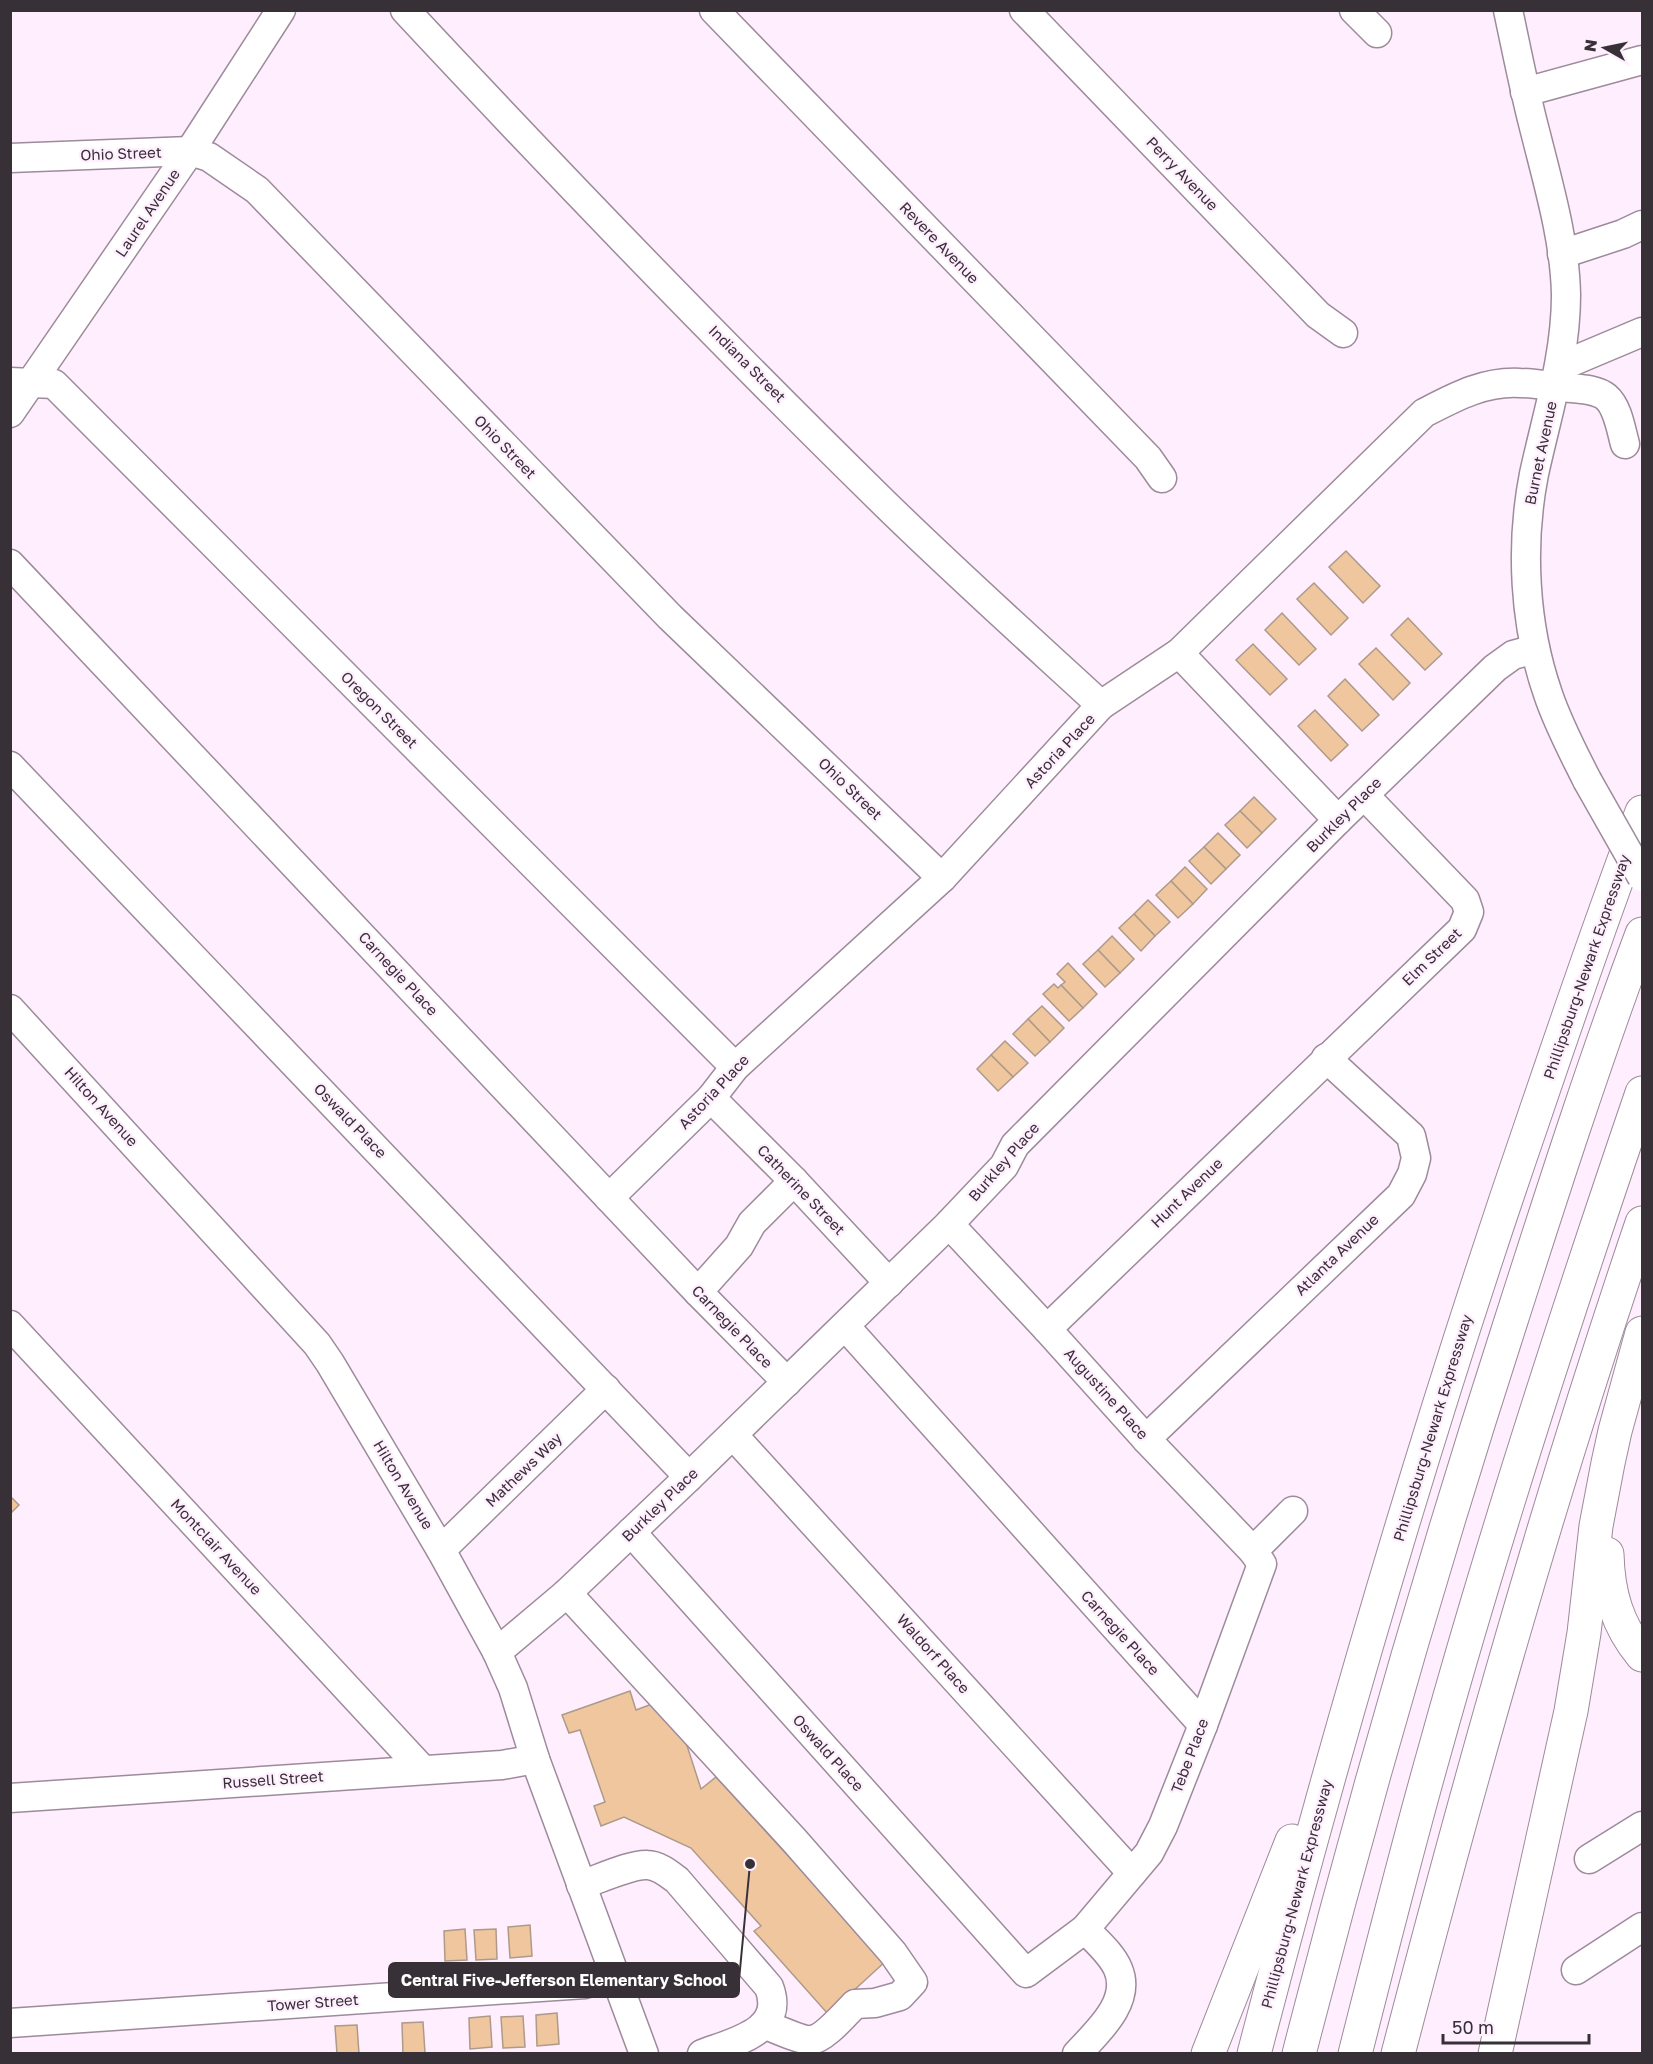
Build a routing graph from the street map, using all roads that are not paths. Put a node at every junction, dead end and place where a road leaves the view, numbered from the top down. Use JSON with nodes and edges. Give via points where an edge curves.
{"nodes":[{"id":1,"x":281,"y":10,"type":"edge"},
{"id":2,"x":405,"y":10,"type":"edge"},
{"id":3,"x":714,"y":10,"type":"edge"},
{"id":4,"x":1024,"y":10,"type":"edge"},
{"id":5,"x":1354,"y":10,"type":"edge"},
{"id":6,"x":1508,"y":10,"type":"edge"},
{"id":7,"x":1377,"y":33,"type":"dead end"},
{"id":8,"x":1642,"y":60,"type":"edge"},
{"id":9,"x":1525,"y":92,"type":"junction"},
{"id":10,"x":190,"y":152,"type":"junction"},
{"id":11,"x":10,"y":158,"type":"edge"},
{"id":12,"x":1642,"y":225,"type":"edge"},
{"id":13,"x":1562,"y":254,"type":"junction"},
{"id":14,"x":1642,"y":332,"type":"edge"},
{"id":15,"x":1343,"y":333,"type":"dead end"},
{"id":16,"x":1557,"y":377,"type":"junction"},
{"id":17,"x":22,"y":382,"type":"edge"},
{"id":18,"x":10,"y":413,"type":"edge"},
{"id":19,"x":1625,"y":444,"type":"dead end"},
{"id":20,"x":1162,"y":478,"type":"dead end"},
{"id":21,"x":10,"y":564,"type":"edge"},
{"id":22,"x":1535,"y":649,"type":"junction"},
{"id":23,"x":1179,"y":653,"type":"junction"},
{"id":24,"x":1101,"y":705,"type":"junction"},
{"id":25,"x":10,"y":766,"type":"edge"},
{"id":26,"x":1364,"y":795,"type":"junction"},
{"id":27,"x":1642,"y":812,"type":"edge"},
{"id":28,"x":1338,"y":820,"type":"junction"},
{"id":29,"x":1642,"y":877,"type":"edge"},
{"id":30,"x":942,"y":878,"type":"junction"},
{"id":31,"x":1642,"y":934,"type":"edge"},
{"id":32,"x":10,"y":1009,"type":"edge"},
{"id":33,"x":1326,"y":1058,"type":"junction"},
{"id":34,"x":735,"y":1067,"type":"junction"},
{"id":35,"x":1642,"y":1093,"type":"edge"},
{"id":36,"x":711,"y":1098,"type":"junction"},
{"id":37,"x":794,"y":1181,"type":"junction"},
{"id":38,"x":609,"y":1198,"type":"junction"},
{"id":39,"x":1642,"y":1223,"type":"edge"},
{"id":40,"x":949,"y":1224,"type":"junction"},
{"id":41,"x":889,"y":1283,"type":"junction"},
{"id":42,"x":698,"y":1292,"type":"junction"},
{"id":43,"x":10,"y":1325,"type":"edge"},
{"id":44,"x":845,"y":1326,"type":"junction"},
{"id":45,"x":1047,"y":1329,"type":"junction"},
{"id":46,"x":1642,"y":1334,"type":"edge"},
{"id":47,"x":787,"y":1382,"type":"junction"},
{"id":48,"x":606,"y":1389,"type":"junction"},
{"id":49,"x":733,"y":1435,"type":"junction"},
{"id":50,"x":1146,"y":1439,"type":"junction"},
{"id":51,"x":689,"y":1477,"type":"junction"},
{"id":52,"x":1603,"y":1488,"type":"junction"},
{"id":53,"x":1293,"y":1511,"type":"dead end"},
{"id":54,"x":631,"y":1532,"type":"junction"},
{"id":55,"x":441,"y":1550,"type":"junction"},
{"id":56,"x":1258,"y":1558,"type":"junction"},
{"id":57,"x":567,"y":1593,"type":"junction"},
{"id":58,"x":497,"y":1652,"type":"junction"},
{"id":59,"x":1642,"y":1655,"type":"edge"},
{"id":60,"x":1358,"y":1675,"type":"junction"},
{"id":61,"x":1203,"y":1725,"type":"junction"},
{"id":62,"x":535,"y":1759,"type":"junction"},
{"id":63,"x":422,"y":1769,"type":"junction"},
{"id":64,"x":10,"y":1798,"type":"edge"},
{"id":65,"x":1642,"y":1826,"type":"edge"},
{"id":66,"x":1589,"y":1859,"type":"dead end"},
{"id":67,"x":1132,"y":1873,"type":"junction"},
{"id":68,"x":581,"y":1885,"type":"junction"},
{"id":69,"x":1642,"y":1927,"type":"edge"},
{"id":70,"x":1085,"y":1929,"type":"junction"},
{"id":71,"x":1576,"y":1970,"type":"dead end"},
{"id":72,"x":1026,"y":1973,"type":"joint"},
{"id":73,"x":615,"y":1975,"type":"junction"},
{"id":74,"x":10,"y":2023,"type":"edge"},
{"id":75,"x":766,"y":2025,"type":"junction"},
{"id":76,"x":644,"y":2054,"type":"edge"},
{"id":77,"x":702,"y":2054,"type":"edge"},
{"id":78,"x":1077,"y":2054,"type":"edge"},
{"id":79,"x":1208,"y":2054,"type":"edge"},
{"id":80,"x":1254,"y":2054,"type":"edge"},
{"id":81,"x":1299,"y":2054,"type":"edge"},
{"id":82,"x":1355,"y":2054,"type":"edge"},
{"id":83,"x":1398,"y":2054,"type":"edge"},
{"id":84,"x":1495,"y":2054,"type":"edge"}],
"edges":[{"from":1,"to":10,"type":"street","name":"Laurel Avenue"},
{"from":2,"to":24,"type":"street","name":"Indiana Street","via":[[540,154],[878,496]]},
{"from":3,"to":20,"type":"street","name":"Revere Avenue","via":[[1148,458]]},
{"from":4,"to":15,"type":"street","name":"Perry Avenue","via":[[1318,315]]},
{"from":5,"to":7,"type":"street"},
{"from":6,"to":9,"type":"street","name":"Burnet Avenue"},
{"from":8,"to":9,"type":"street"},
{"from":9,"to":13,"type":"street","name":"Burnet Avenue"},
{"from":10,"to":11,"type":"street","name":"Ohio Street"},
{"from":10,"to":17,"type":"street","name":"Laurel Avenue"},
{"from":10,"to":30,"type":"street","name":"Ohio Street","via":[[209,157],[257,190],[669,617]]},
{"from":12,"to":13,"type":"street"},
{"from":13,"to":16,"type":"street","name":"Burnet Avenue","via":[[1565,314]]},
{"from":14,"to":16,"type":"street"},
{"from":16,"to":19,"type":"street","name":"Astoria Place","via":[[1606,397]]},
{"from":16,"to":22,"type":"street","name":"Burnet Avenue","via":[[1529,517],[1527,591]]},
{"from":16,"to":23,"type":"street","name":"Astoria Place","via":[[1479,387],[1424,413]]},
{"from":17,"to":18,"type":"street","name":"Laurel Avenue"},
{"from":17,"to":34,"type":"street","name":"Oregon Street","via":[[54,384]]},
{"from":21,"to":38,"type":"street","name":"Carnegie Place"},
{"from":22,"to":26,"type":"street","name":"Burkley Place","via":[[1513,655],[1495,669]]},
{"from":22,"to":29,"type":"street","name":"Burnet Avenue","bridge":true,"via":[[1561,728]]},
{"from":23,"to":24,"type":"street","name":"Astoria Place"},
{"from":23,"to":28,"type":"street"},
{"from":24,"to":30,"type":"street","name":"Astoria Place"},
{"from":25,"to":48,"type":"street","name":"Oswald Place"},
{"from":26,"to":28,"type":"street","name":"Burkley Place"},
{"from":26,"to":33,"type":"street","name":"Elm Street","via":[[1465,900],[1469,912],[1462,929]]},
{"from":27,"to":60,"type":"highway","name":"Phillipsburg-Newark Expressway","via":[[1486,1258]]},
{"from":28,"to":40,"type":"street","name":"Burkley Place","via":[[1015,1145],[1004,1166]]},
{"from":30,"to":34,"type":"street","name":"Astoria Place"},
{"from":31,"to":81,"type":"highway","via":[[1471,1448],[1366,1799]]},
{"from":32,"to":55,"type":"street","name":"Hilton Avenue","via":[[317,1344]]},
{"from":33,"to":45,"type":"street","name":"Hunt Avenue"},
{"from":33,"to":50,"type":"street","name":"Atlanta Avenue","via":[[1411,1136],[1416,1158],[1407,1184],[1401,1195]]},
{"from":34,"to":36,"type":"street","name":"Astoria Place"},
{"from":35,"to":82,"type":"highway","via":[[1570,1306],[1464,1647]]},
{"from":36,"to":37,"type":"street","name":"Catherine Street"},
{"from":36,"to":38,"type":"street","name":"Astoria Place"},
{"from":37,"to":41,"type":"street","name":"Catherine Street"},
{"from":37,"to":42,"type":"street","via":[[752,1223],[739,1246]]},
{"from":38,"to":42,"type":"street","name":"Carnegie Place"},
{"from":39,"to":83,"type":"highway","via":[[1585,1395],[1492,1703]]},
{"from":40,"to":41,"type":"street","name":"Burkley Place"},
{"from":40,"to":45,"type":"street","name":"Augustine Place"},
{"from":41,"to":44,"type":"street","name":"Burkley Place"},
{"from":42,"to":47,"type":"street","name":"Carnegie Place"},
{"from":43,"to":63,"type":"street","name":"Montclair Avenue"},
{"from":44,"to":47,"type":"street","name":"Burkley Place"},
{"from":44,"to":61,"type":"street","name":"Carnegie Place"},
{"from":45,"to":50,"type":"street","name":"Augustine Place"},
{"from":46,"to":52,"type":"highway"},
{"from":47,"to":49,"type":"street","name":"Burkley Place"},
{"from":48,"to":51,"type":"street","name":"Oswald Place"},
{"from":48,"to":55,"type":"street","name":"Mathews Way"},
{"from":49,"to":51,"type":"street","name":"Burkley Place"},
{"from":49,"to":67,"type":"street","name":"Waldorf Place"},
{"from":50,"to":56,"type":"street","name":"Augustine Place"},
{"from":51,"to":54,"type":"street","name":"Burkley Place"},
{"from":52,"to":59,"type":"highway","via":[[1610,1593],[1618,1618]]},
{"from":52,"to":84,"type":"highway","via":[[1571,1711]]},
{"from":53,"to":56,"type":"street"},
{"from":54,"to":57,"type":"street","name":"Burkley Place"},
{"from":54,"to":72,"type":"street","name":"Oswald Place"},
{"from":55,"to":58,"type":"street","name":"Hilton Avenue"},
{"from":56,"to":61,"type":"street","name":"Tebe Place"},
{"from":57,"to":58,"type":"street","name":"Burkley Place"},
{"from":57,"to":75,"type":"street","via":[[794,1840],[893,1953],[913,1982],[900,1996],[855,2004],[814,2041]]},
{"from":58,"to":62,"type":"street","name":"Hilton Avenue","via":[[513,1688]]},
{"from":60,"to":79,"type":"highway"},
{"from":60,"to":80,"type":"highway","name":"Phillipsburg-Newark Expressway"},
{"from":61,"to":67,"type":"street","name":"Tebe Place","via":[[1163,1826],[1149,1853]]},
{"from":62,"to":63,"type":"street","name":"Russell Street","via":[[502,1765]]},
{"from":62,"to":68,"type":"street","name":"Hilton Avenue"},
{"from":63,"to":64,"type":"street","name":"Russell Street"},
{"from":65,"to":66,"type":"street"},
{"from":67,"to":70,"type":"street","name":"Tebe Place"},
{"from":68,"to":73,"type":"street","name":"Hilton Avenue"},
{"from":68,"to":75,"type":"street","via":[[648,1865],[677,1880],[770,1987],[774,1998]]},
{"from":69,"to":71,"type":"street"},
{"from":70,"to":72,"type":"street","name":"Tebe Place"},
{"from":70,"to":78,"type":"street","via":[[1118,1967],[1120,1989],[1109,2019]]},
{"from":73,"to":74,"type":"street","name":"Tower Street","via":[[585,1984]]},
{"from":73,"to":76,"type":"street","name":"Hilton Avenue"},
{"from":75,"to":77,"type":"street","via":[[749,2036]]}]}
